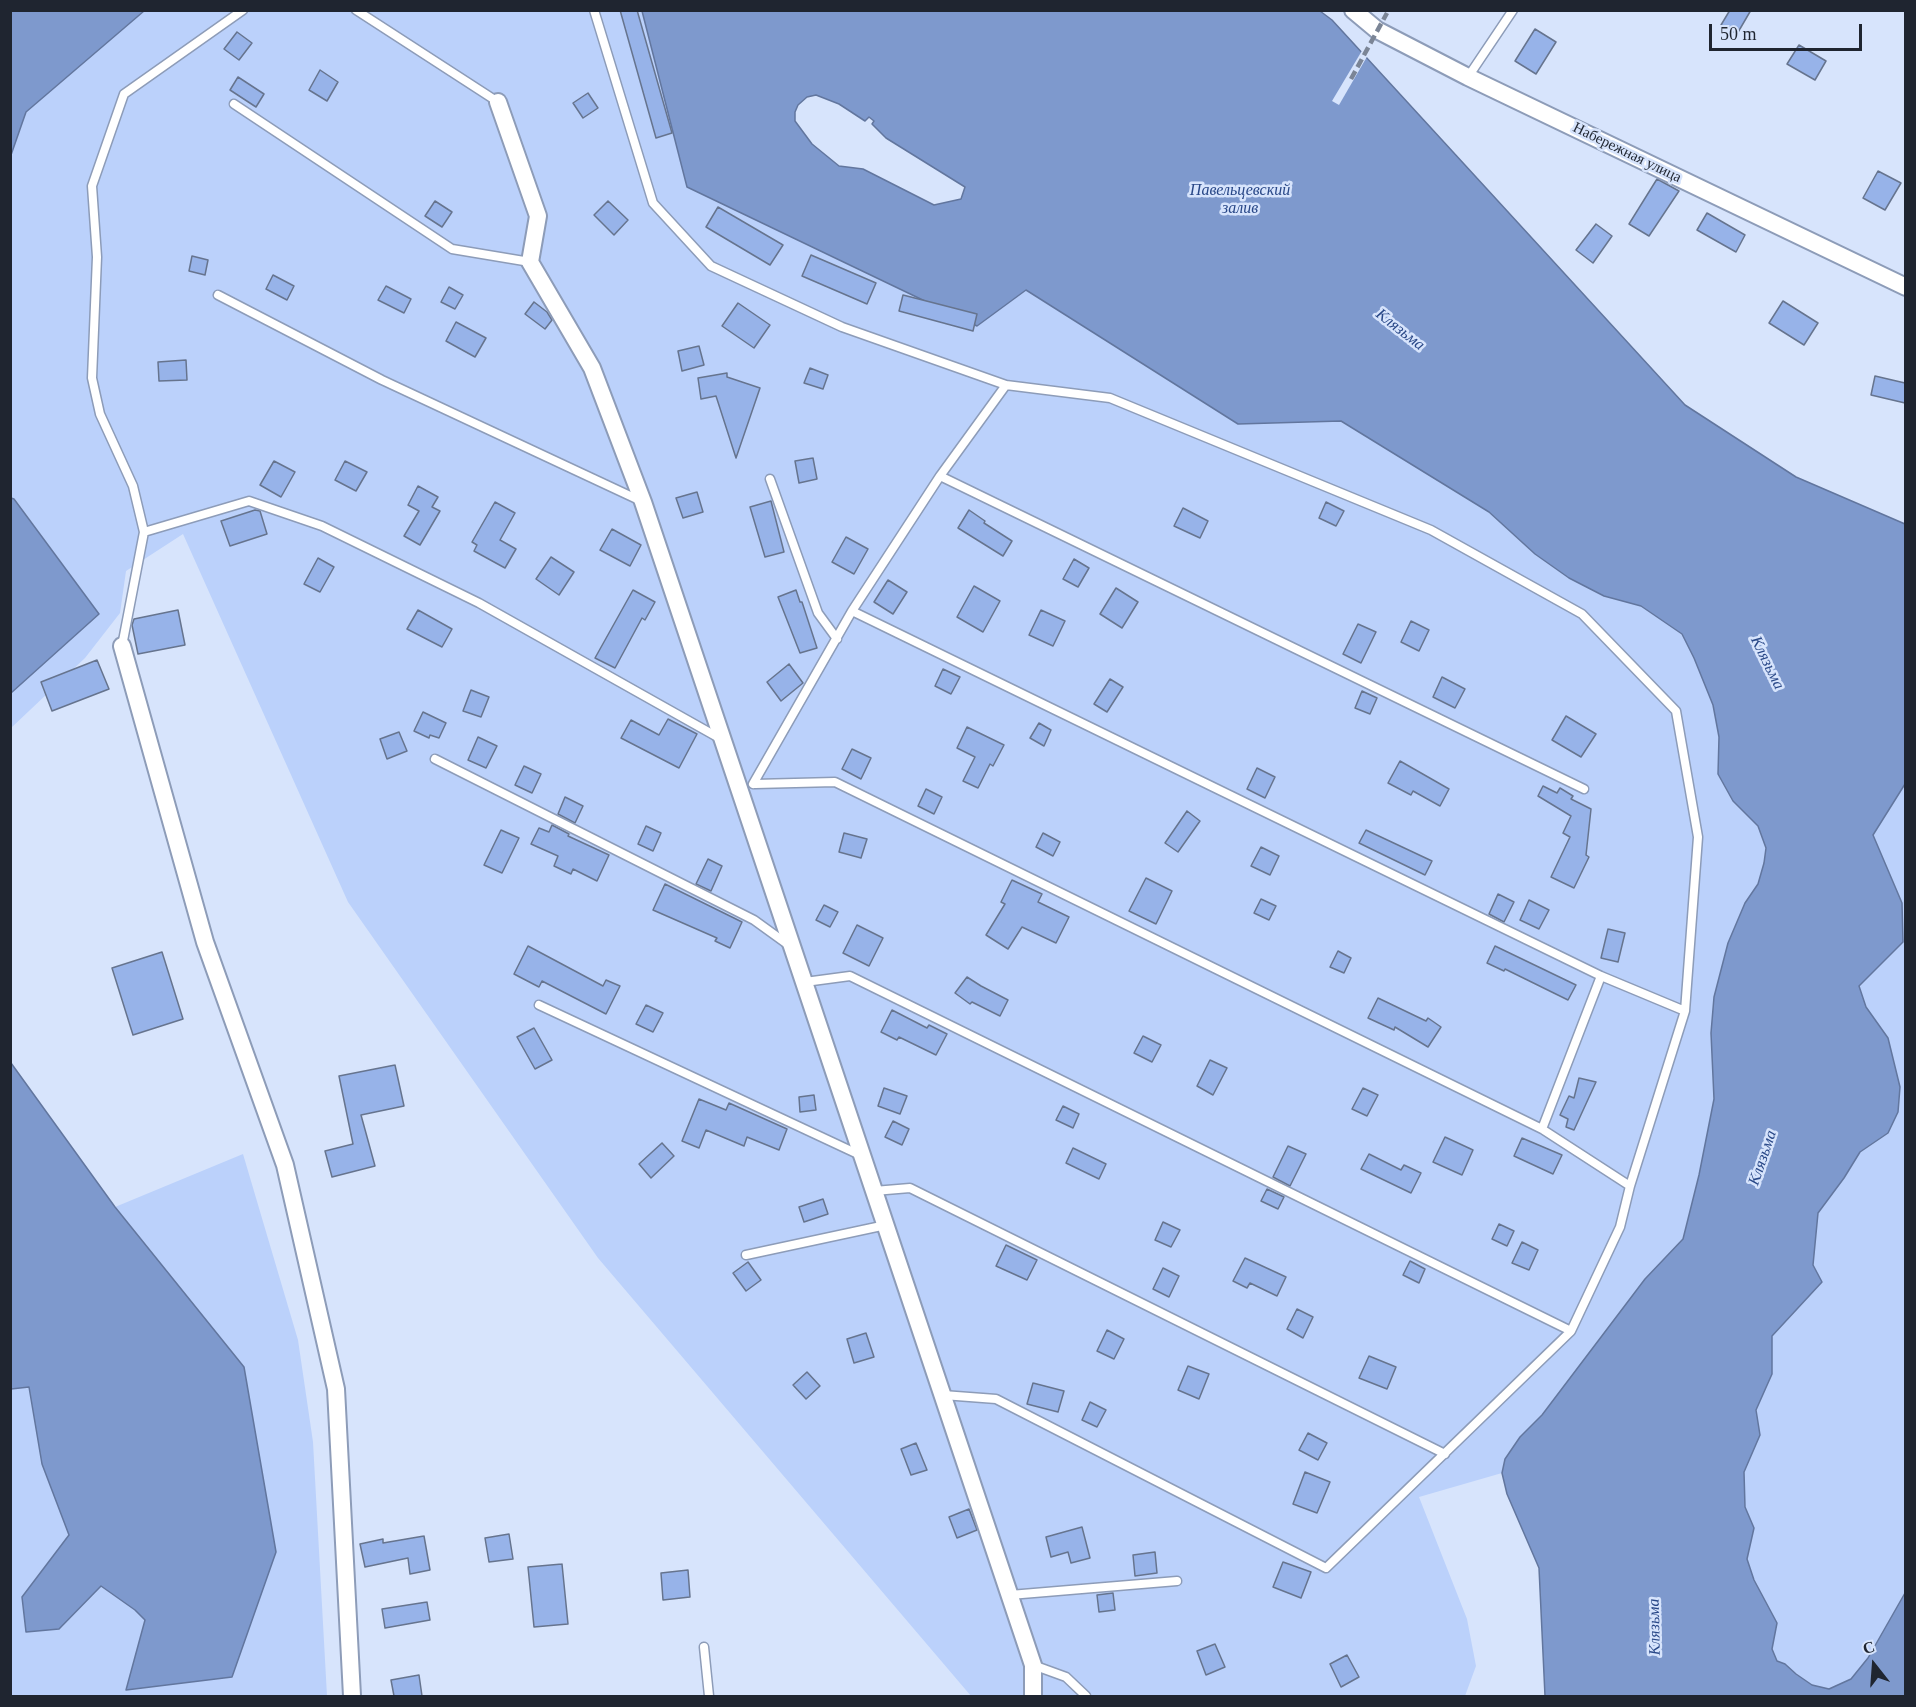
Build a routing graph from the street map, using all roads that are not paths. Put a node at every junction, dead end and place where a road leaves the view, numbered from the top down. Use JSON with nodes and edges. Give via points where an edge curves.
{"nodes":[{"id":1,"x":243,"y":10,"type":"edge"},
{"id":2,"x":356,"y":10,"type":"edge"},
{"id":3,"x":594,"y":10,"type":"edge"},
{"id":4,"x":1353,"y":10,"type":"edge"},
{"id":5,"x":1513,"y":10,"type":"edge"},
{"id":6,"x":1468,"y":77,"type":"junction"},
{"id":7,"x":498,"y":102,"type":"joint"},
{"id":8,"x":234,"y":104,"type":"dead end"},
{"id":9,"x":530,"y":262,"type":"junction"},
{"id":10,"x":1905,"y":287,"type":"edge"},
{"id":11,"x":218,"y":295,"type":"dead end"},
{"id":12,"x":1006,"y":385,"type":"junction"},
{"id":13,"x":940,"y":476,"type":"junction"},
{"id":14,"x":770,"y":479,"type":"dead end"},
{"id":15,"x":643,"y":502,"type":"junction"},
{"id":16,"x":144,"y":531,"type":"junction"},
{"id":17,"x":852,"y":611,"type":"junction"},
{"id":18,"x":837,"y":639,"type":"junction"},
{"id":19,"x":122,"y":646,"type":"joint"},
{"id":20,"x":722,"y":739,"type":"junction"},
{"id":21,"x":435,"y":759,"type":"dead end"},
{"id":22,"x":747,"y":786,"type":"junction"},
{"id":23,"x":1584,"y":789,"type":"dead end"},
{"id":24,"x":793,"y":948,"type":"junction"},
{"id":25,"x":1601,"y":976,"type":"junction"},
{"id":26,"x":805,"y":982,"type":"junction"},
{"id":27,"x":539,"y":1005,"type":"dead end"},
{"id":28,"x":1685,"y":1011,"type":"junction"},
{"id":29,"x":1542,"y":1129,"type":"junction"},
{"id":30,"x":863,"y":1157,"type":"junction"},
{"id":31,"x":1630,"y":1186,"type":"junction"},
{"id":32,"x":874,"y":1191,"type":"junction"},
{"id":33,"x":886,"y":1225,"type":"junction"},
{"id":34,"x":746,"y":1255,"type":"dead end"},
{"id":35,"x":1571,"y":1331,"type":"junction"},
{"id":36,"x":943,"y":1395,"type":"junction"},
{"id":37,"x":1445,"y":1454,"type":"junction"},
{"id":38,"x":1177,"y":1581,"type":"dead end"},
{"id":39,"x":1010,"y":1595,"type":"junction"},
{"id":40,"x":704,"y":1647,"type":"dead end"},
{"id":41,"x":1033,"y":1665,"type":"junction"},
{"id":42,"x":352,"y":1696,"type":"edge"},
{"id":43,"x":709,"y":1696,"type":"edge"},
{"id":44,"x":1033,"y":1696,"type":"edge"},
{"id":45,"x":1086,"y":1696,"type":"edge"}],
"edges":[{"from":1,"to":16,"type":"lane","via":[[124,94],[92,186],[97,257],[92,378],[100,414],[133,486]]},
{"from":2,"to":7,"type":"lane"},
{"from":3,"to":12,"type":"lane","via":[[653,203],[711,266],[842,327]]},
{"from":4,"to":6,"type":"street","name":"Набережная улица","via":[[1377,30]]},
{"from":5,"to":6,"type":"lane"},
{"from":6,"to":10,"type":"street","name":"Набережная улица"},
{"from":7,"to":9,"type":"street","via":[[538,216]]},
{"from":8,"to":9,"type":"lane","via":[[452,249]]},
{"from":9,"to":15,"type":"street","via":[[592,368]]},
{"from":11,"to":15,"type":"lane","via":[[382,380]]},
{"from":12,"to":13,"type":"lane"},
{"from":12,"to":28,"type":"lane","via":[[1110,398],[1431,530],[1582,614],[1676,711],[1698,837]]},
{"from":13,"to":17,"type":"lane"},
{"from":13,"to":23,"type":"lane"},
{"from":14,"to":18,"type":"lane","via":[[818,613]]},
{"from":15,"to":20,"type":"street"},
{"from":16,"to":19,"type":"lane"},
{"from":16,"to":20,"type":"lane","via":[[249,501],[322,526],[479,603]]},
{"from":17,"to":18,"type":"lane"},
{"from":17,"to":25,"type":"lane"},
{"from":18,"to":22,"type":"lane"},
{"from":19,"to":42,"type":"street","via":[[205,942],[285,1165],[336,1389]]},
{"from":20,"to":22,"type":"street"},
{"from":21,"to":24,"type":"lane","via":[[754,920]]},
{"from":22,"to":24,"type":"street"},
{"from":22,"to":29,"type":"lane","via":[[835,782]]},
{"from":24,"to":26,"type":"street"},
{"from":25,"to":28,"type":"lane"},
{"from":25,"to":29,"type":"lane"},
{"from":26,"to":30,"type":"street"},
{"from":26,"to":35,"type":"lane","via":[[850,976]]},
{"from":27,"to":30,"type":"lane"},
{"from":28,"to":31,"type":"lane"},
{"from":29,"to":31,"type":"lane"},
{"from":30,"to":32,"type":"street"},
{"from":31,"to":35,"type":"lane","via":[[1620,1227]]},
{"from":32,"to":33,"type":"street"},
{"from":32,"to":37,"type":"lane","via":[[910,1188]]},
{"from":33,"to":34,"type":"lane"},
{"from":33,"to":36,"type":"street"},
{"from":35,"to":37,"type":"lane"},
{"from":36,"to":37,"type":"lane","via":[[996,1399],[1326,1568]]},
{"from":36,"to":39,"type":"street"},
{"from":38,"to":39,"type":"lane"},
{"from":39,"to":41,"type":"street"},
{"from":40,"to":43,"type":"lane"},
{"from":41,"to":44,"type":"street"},
{"from":41,"to":45,"type":"lane","via":[[1066,1677]]}]}
